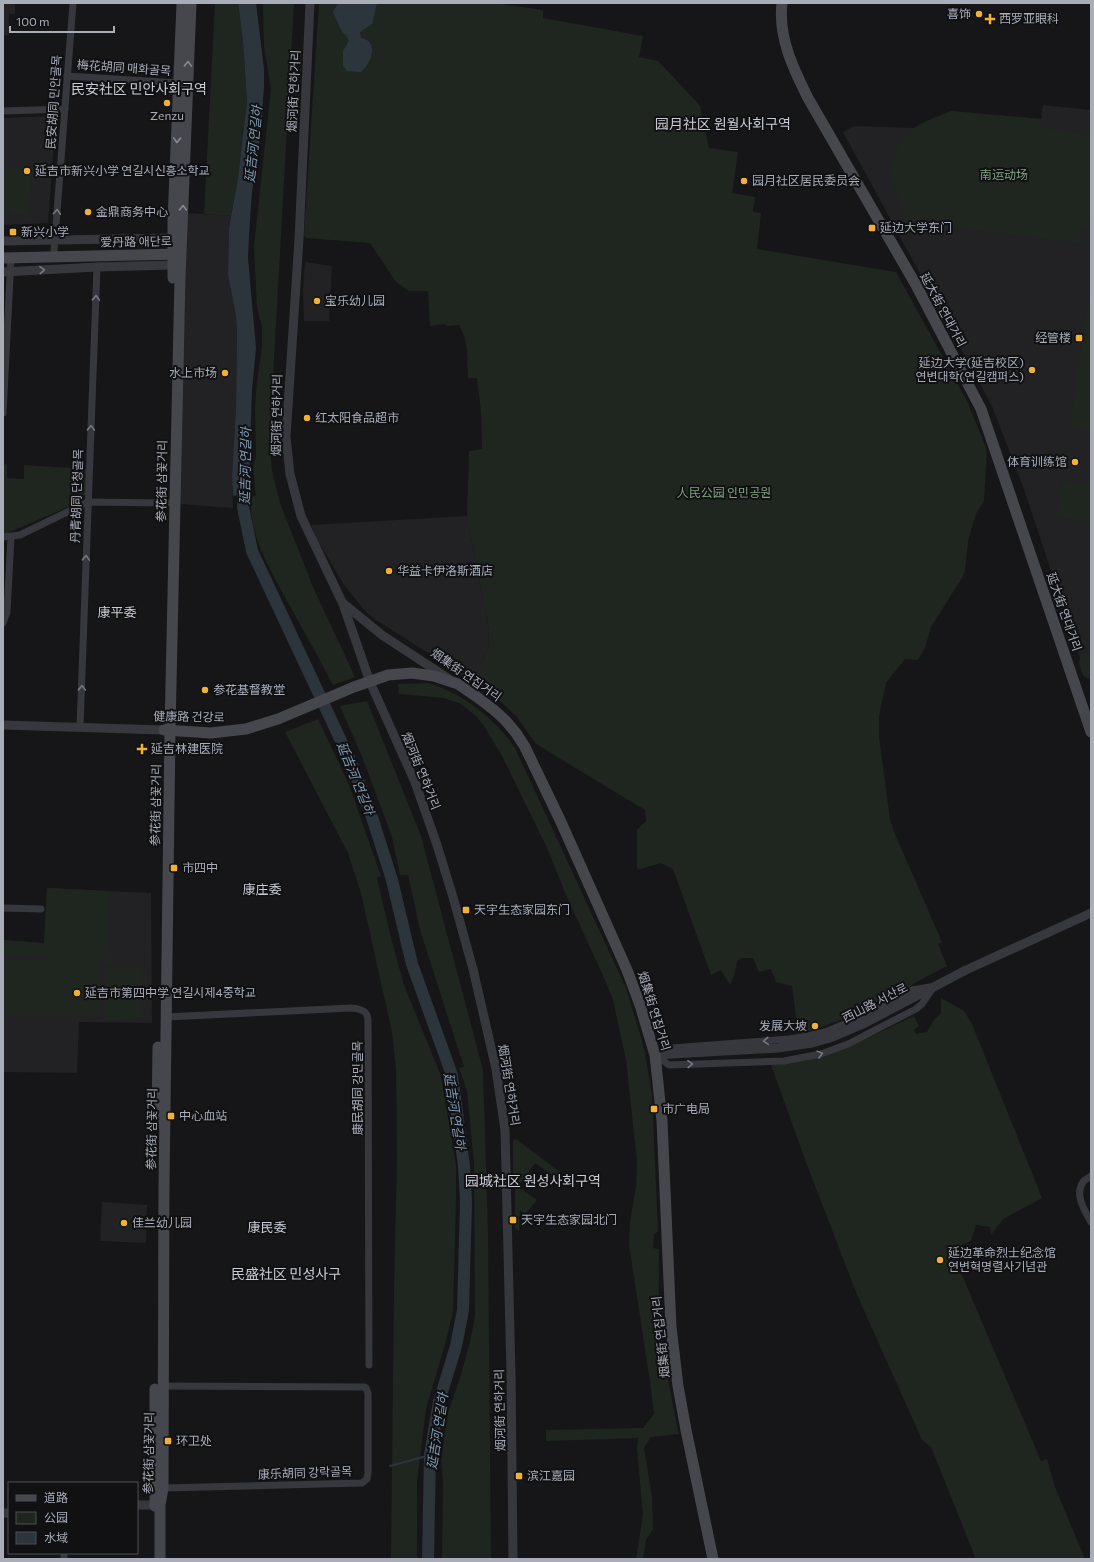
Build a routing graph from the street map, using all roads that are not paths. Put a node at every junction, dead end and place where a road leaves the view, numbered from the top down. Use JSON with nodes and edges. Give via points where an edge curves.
{"nodes":[{"id":1,"x":73,"y":3,"type":"edge"},
{"id":2,"x":182,"y":3,"type":"edge"},
{"id":3,"x":190,"y":3,"type":"edge"},
{"id":4,"x":310,"y":3,"type":"edge"},
{"id":5,"x":782,"y":3,"type":"edge"},
{"id":6,"x":67,"y":76,"type":"junction"},
{"id":7,"x":179,"y":83,"type":"junction"},
{"id":8,"x":64,"y":109,"type":"junction"},
{"id":9,"x":3,"y":111,"type":"edge"},
{"id":10,"x":3,"y":241,"type":"edge"},
{"id":11,"x":54,"y":245,"type":"junction"},
{"id":12,"x":176,"y":251,"type":"junction"},
{"id":13,"x":6,"y":256,"type":"edge"},
{"id":14,"x":97,"y":267,"type":"junction"},
{"id":15,"x":7,"y":272,"type":"edge"},
{"id":16,"x":3,"y":413,"type":"edge"},
{"id":17,"x":88,"y":502,"type":"junction"},
{"id":18,"x":168,"y":503,"type":"junction"},
{"id":19,"x":3,"y":537,"type":"edge"},
{"id":20,"x":12,"y":537,"type":"junction"},
{"id":21,"x":343,"y":604,"type":"junction"},
{"id":22,"x":3,"y":623,"type":"edge"},
{"id":23,"x":370,"y":682,"type":"junction"},
{"id":24,"x":458,"y":684,"type":"junction"},
{"id":25,"x":3,"y":725,"type":"edge"},
{"id":26,"x":80,"y":727,"type":"junction"},
{"id":27,"x":167,"y":730,"type":"junction"},
{"id":28,"x":1091,"y":732,"type":"edge"},
{"id":29,"x":3,"y":908,"type":"edge"},
{"id":30,"x":41,"y":909,"type":"dead end"},
{"id":31,"x":1091,"y":913,"type":"edge"},
{"id":32,"x":166,"y":1017,"type":"junction"},
{"id":33,"x":655,"y":1055,"type":"junction"},
{"id":34,"x":1091,"y":1176,"type":"edge"},
{"id":35,"x":1091,"y":1222,"type":"edge"},
{"id":36,"x":369,"y":1365,"type":"dead end"},
{"id":37,"x":163,"y":1386,"type":"junction"},
{"id":38,"x":163,"y":1488,"type":"junction"},
{"id":39,"x":138,"y":1505,"type":"edge"},
{"id":40,"x":158,"y":1505,"type":"junction"},
{"id":41,"x":154,"y":1559,"type":"edge"},
{"id":42,"x":160,"y":1559,"type":"edge"},
{"id":43,"x":513,"y":1559,"type":"edge"},
{"id":44,"x":713,"y":1559,"type":"edge"}],
"edges":[{"from":1,"to":6,"type":"street","name":"民安胡同 민안골목"},
{"from":2,"to":7,"type":"main road","name":"参花街 삼꽃거리"},
{"from":12,"to":3,"type":"main road","name":"参花街 삼꽃거리","one_way":true},
{"from":4,"to":21,"type":"street","name":"烟河街 연하거리","via":[[299,239],[286,437],[291,479],[301,516]]},
{"from":5,"to":28,"type":"main road","name":"延大街 연대거리","via":[[781,16],[789,59],[808,98],[916,285],[981,409]]},
{"from":6,"to":7,"type":"street","name":"梅花胡同 매화골목"},
{"from":6,"to":8,"type":"street","name":"民安胡同 민안골목"},
{"from":7,"to":12,"type":"main road","name":"参花街 삼꽃거리","one_way":true},
{"from":8,"to":9,"type":"street"},
{"from":11,"to":8,"type":"street","name":"民安胡同 민안골목","one_way":true},
{"from":10,"to":11,"type":"street","name":"爱丹路 애단로"},
{"from":11,"to":12,"type":"main road","name":"爱丹路 애단로"},
{"from":11,"to":13,"type":"main road","name":"爱丹路 애단로"},
{"from":12,"to":13,"type":"main road","name":"爱丹路 애단로"},
{"from":12,"to":14,"type":"street","name":"爱丹路 애단로"},
{"from":12,"to":18,"type":"main road","name":"参花街 삼꽃거리"},
{"from":12,"to":27,"type":"main road","name":"参花街 삼꽃거리","via":[[179,293]]},
{"from":13,"to":15,"type":"street"},
{"from":15,"to":14,"type":"street","name":"爱丹路 애단로","one_way":true},
{"from":17,"to":14,"type":"street","name":"丹青胡同 단청골목","one_way":true},
{"from":15,"to":16,"type":"street"},
{"from":17,"to":18,"type":"street"},
{"from":17,"to":20,"type":"street"},
{"from":26,"to":17,"type":"street","name":"丹青胡同 단청골목","one_way":true},
{"from":18,"to":27,"type":"main road","name":"参花街 삼꽃거리"},
{"from":19,"to":20,"type":"street"},
{"from":20,"to":22,"type":"street","via":[[7,612]]},
{"from":21,"to":23,"type":"street","name":"烟河街 연하거리"},
{"from":21,"to":24,"type":"street","name":"烟集街 연집거리","via":[[382,635]]},
{"from":23,"to":24,"type":"main road","name":"健康路 건강로","via":[[388,675],[412,673],[434,676]]},
{"from":23,"to":27,"type":"main road","name":"健康路 건강로","via":[[246,729],[220,732]]},
{"from":23,"to":43,"type":"street","name":"烟河街 연하거리","via":[[414,782],[437,845],[473,968],[496,1069],[505,1130],[512,1374]]},
{"from":24,"to":33,"type":"main road","name":"烟集街 연집거리","via":[[505,720],[525,747],[627,970]]},
{"from":25,"to":26,"type":"street","name":"健康路 건강로"},
{"from":26,"to":27,"type":"street","name":"健康路 건강로"},
{"from":27,"to":32,"type":"main road","name":"参花街 삼꽃거리"},
{"from":27,"to":40,"type":"main road","name":"参花街 삼꽃거리","via":[[158,1081]]},
{"from":29,"to":30,"type":"street"},
{"from":31,"to":33,"type":"street","name":"西山路 서산로","via":[[979,964],[847,1032],[812,1043],[778,1048]]},
{"from":32,"to":36,"type":"street","name":"康民胡同 강민골목","via":[[351,1008],[362,1009],[367,1013]]},
{"from":32,"to":37,"type":"main road","name":"参花街 삼꽃거리"},
{"from":33,"to":44,"type":"main road","name":"烟集街 연집거리","via":[[662,1121],[671,1327],[678,1386]]},
{"from":34,"to":35,"type":"street","via":[[1083,1182],[1079,1192]]},
{"from":37,"to":38,"type":"main road","name":"参花街 삼꽃거리"},
{"from":37,"to":38,"type":"street","name":"康乐胡同 강락골목","via":[[364,1387],[368,1392],[368,1473],[367,1479],[362,1483]]},
{"from":38,"to":40,"type":"main road","name":"参花街 삼꽃거리"},
{"from":39,"to":40,"type":"street"},
{"from":40,"to":41,"type":"main road","name":"参花街 삼꽃거리"},
{"from":40,"to":42,"type":"main road","name":"参花街 삼꽃거리"}]}
